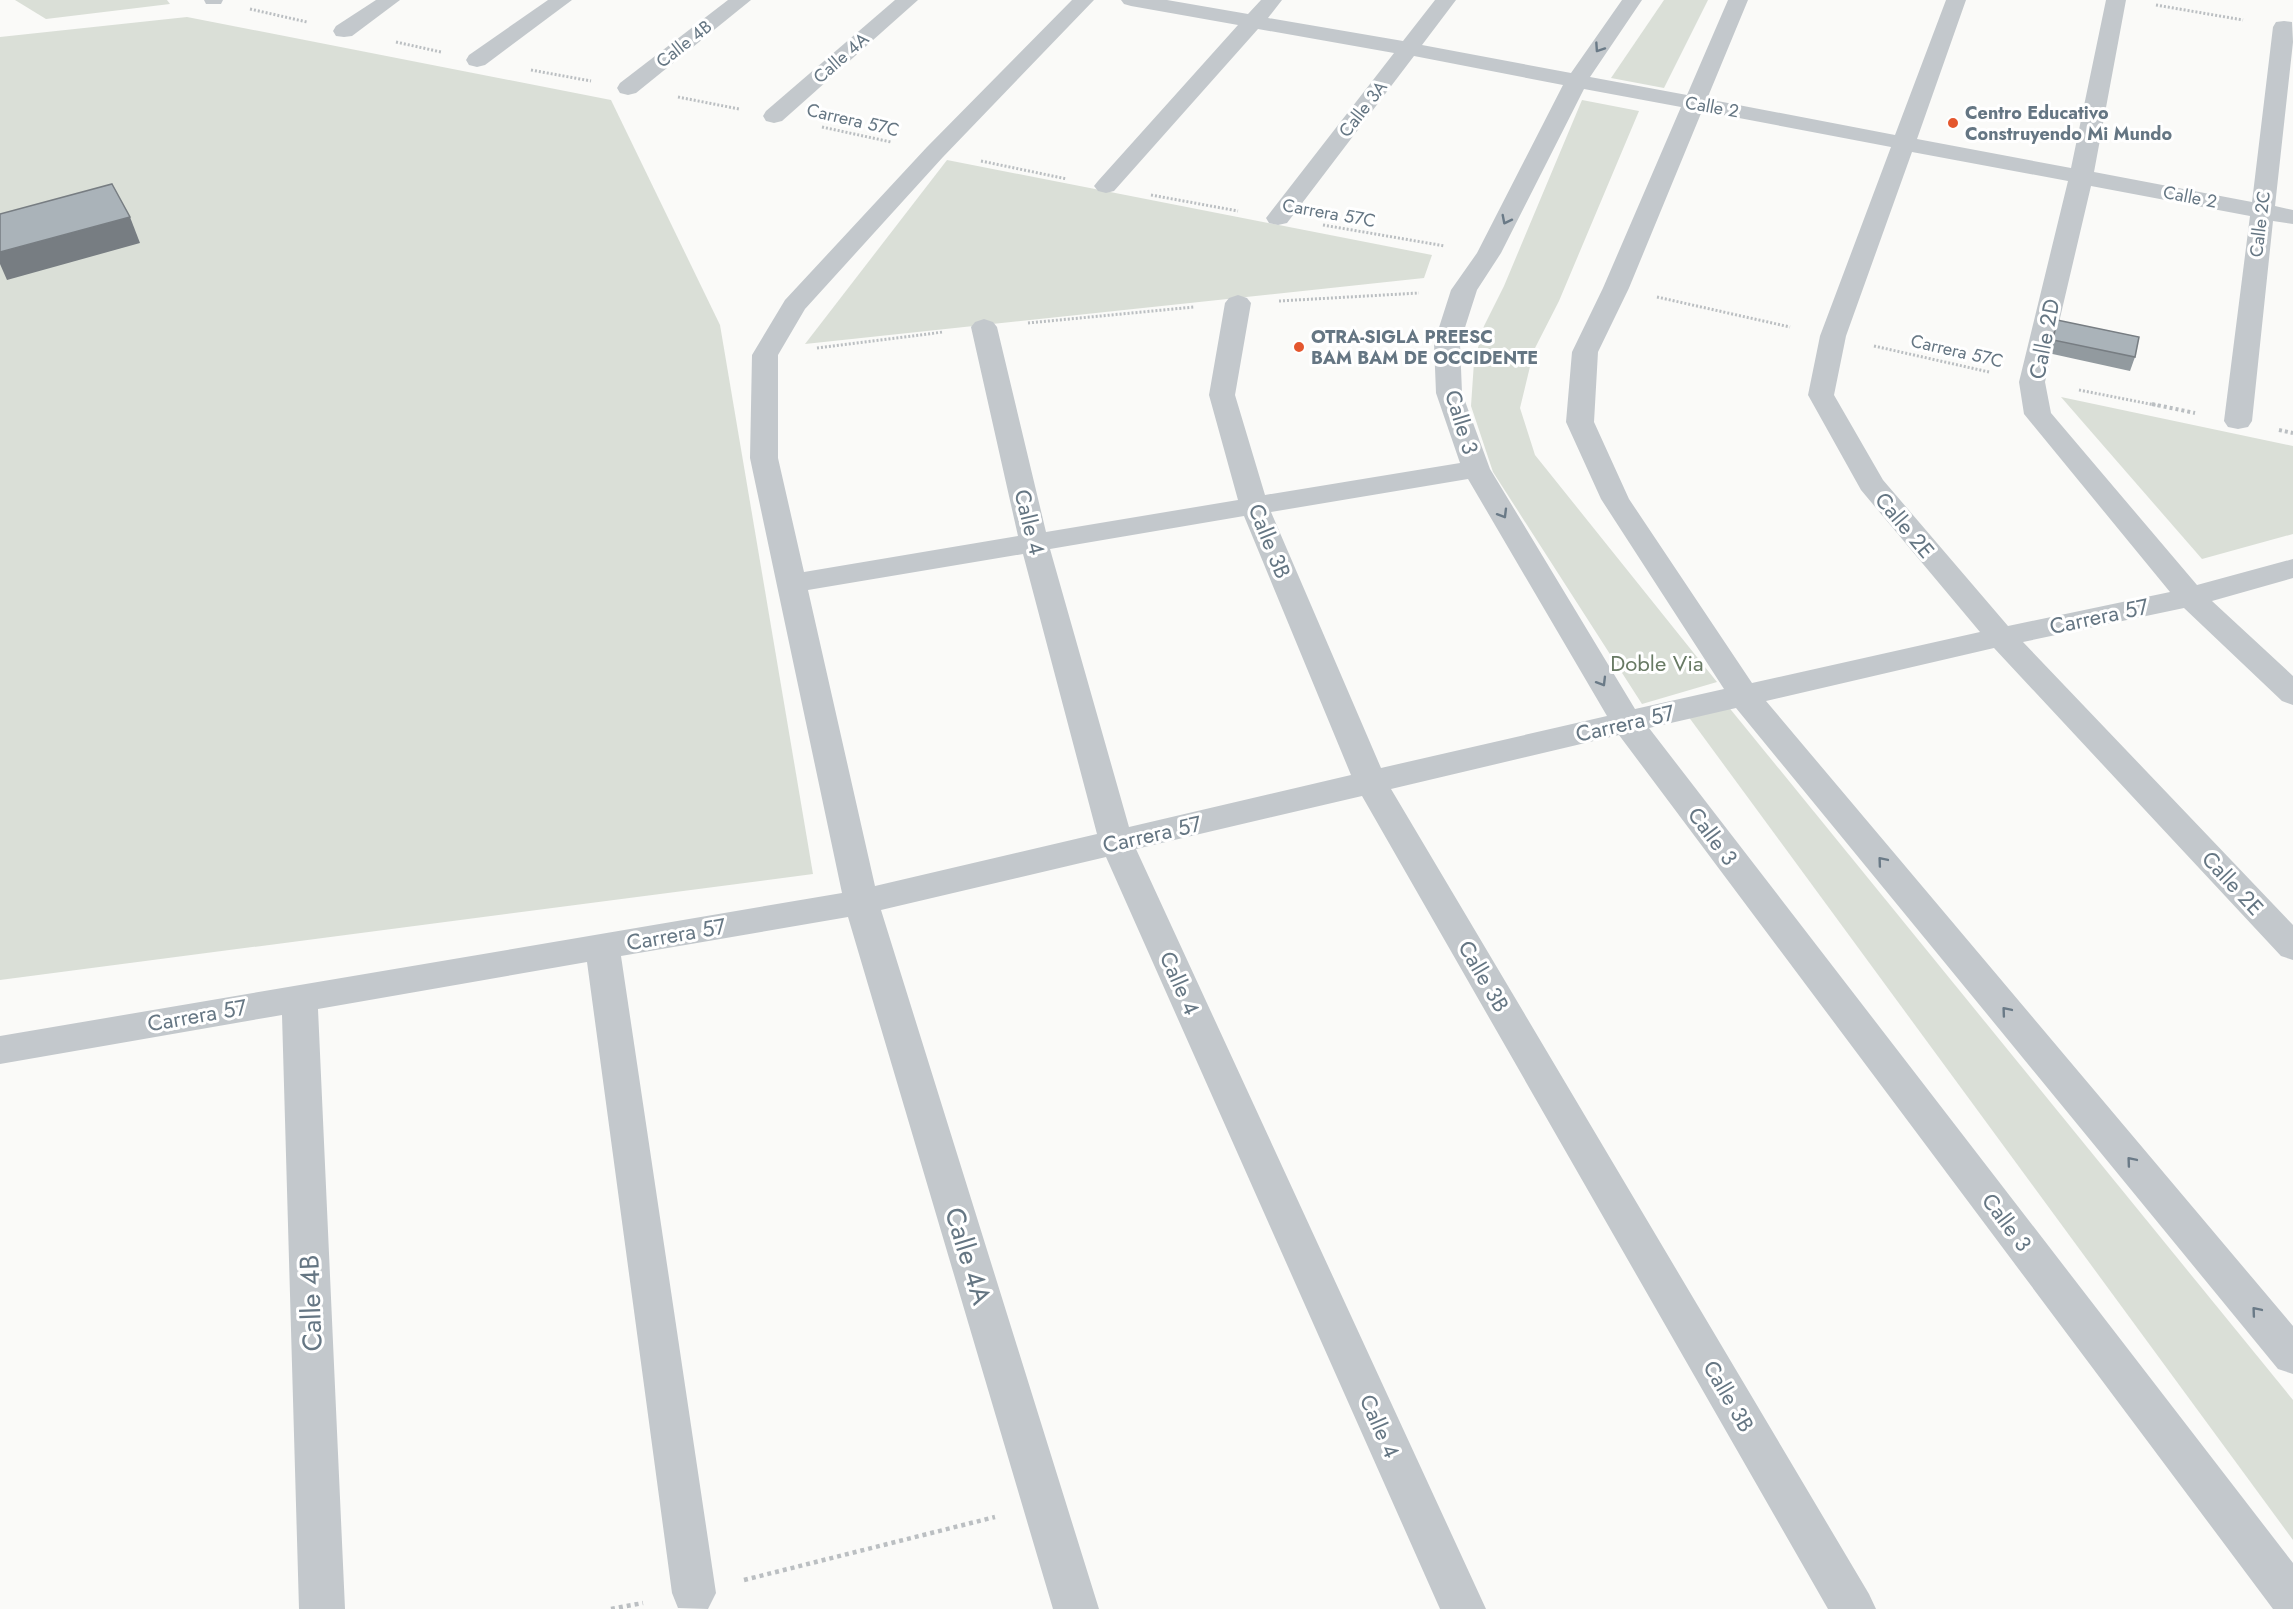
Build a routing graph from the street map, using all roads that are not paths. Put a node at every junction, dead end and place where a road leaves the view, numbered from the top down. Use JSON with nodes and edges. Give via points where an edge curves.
{"nodes":[{"id":1,"x":390,"y":0,"type":"edge"},
{"id":2,"x":562,"y":0,"type":"edge"},
{"id":3,"x":741,"y":0,"type":"edge"},
{"id":4,"x":908,"y":0,"type":"edge"},
{"id":5,"x":1084,"y":0,"type":"edge"},
{"id":6,"x":1131,"y":0,"type":"edge"},
{"id":7,"x":1272,"y":0,"type":"edge"},
{"id":8,"x":1446,"y":0,"type":"edge"},
{"id":9,"x":1632,"y":0,"type":"edge"},
{"id":10,"x":1738,"y":0,"type":"edge"},
{"id":11,"x":1956,"y":0,"type":"edge"},
{"id":12,"x":2116,"y":0,"type":"edge"},
{"id":13,"x":1253,"y":21,"type":"junction"},
{"id":14,"x":2284,"y":27,"type":"road end"},
{"id":15,"x":344,"y":31,"type":"road end"},
{"id":16,"x":1409,"y":50,"type":"junction"},
{"id":17,"x":477,"y":60,"type":"road end"},
{"id":18,"x":1576,"y":82,"type":"junction"},
{"id":19,"x":628,"y":88,"type":"road end"},
{"id":20,"x":1694,"y":104,"type":"junction"},
{"id":21,"x":774,"y":116,"type":"road end"},
{"id":22,"x":1905,"y":142,"type":"junction"},
{"id":23,"x":2081,"y":176,"type":"junction"},
{"id":24,"x":1106,"y":186,"type":"road end"},
{"id":25,"x":2262,"y":212,"type":"junction"},
{"id":26,"x":2293,"y":217,"type":"edge"},
{"id":27,"x":1278,"y":218,"type":"road end"},
{"id":28,"x":1238,"y":303,"type":"road end"},
{"id":29,"x":984,"y":327,"type":"road end"},
{"id":30,"x":2238,"y":421,"type":"road end"},
{"id":31,"x":1476,"y":469,"type":"junction"},
{"id":32,"x":1254,"y":506,"type":"junction"},
{"id":33,"x":1034,"y":542,"type":"junction"},
{"id":34,"x":2293,"y":568,"type":"edge"},
{"id":35,"x":793,"y":583,"type":"junction"},
{"id":36,"x":2190,"y":597,"type":"junction"},
{"id":37,"x":2001,"y":637,"type":"junction"},
{"id":38,"x":2293,"y":694,"type":"edge"},
{"id":39,"x":1744,"y":696,"type":"junction"},
{"id":40,"x":1627,"y":722,"type":"junction"},
{"id":41,"x":1371,"y":783,"type":"junction"},
{"id":42,"x":1116,"y":842,"type":"junction"},
{"id":43,"x":861,"y":902,"type":"junction"},
{"id":44,"x":602,"y":946,"type":"junction"},
{"id":45,"x":2293,"y":947,"type":"edge"},
{"id":46,"x":299,"y":997,"type":"junction"},
{"id":47,"x":0,"y":1050,"type":"edge"},
{"id":48,"x":2293,"y":1356,"type":"edge"},
{"id":49,"x":694,"y":1593,"type":"road end"},
{"id":50,"x":2293,"y":1599,"type":"edge"},
{"id":51,"x":322,"y":1609,"type":"edge"},
{"id":52,"x":1076,"y":1609,"type":"edge"},
{"id":53,"x":1463,"y":1609,"type":"edge"},
{"id":54,"x":1853,"y":1609,"type":"edge"}],
"edges":[{"from":1,"to":15,"type":"street"},
{"from":2,"to":17,"type":"street"},
{"from":3,"to":19,"type":"street","name":"Calle 4B"},
{"from":4,"to":21,"type":"street","name":"Calle 4A"},
{"from":5,"to":35,"type":"street","via":[[935,152],[794,305],[765,355],[764,458]]},
{"from":6,"to":13,"type":"street","name":"Calle 2"},
{"from":7,"to":13,"type":"street"},
{"from":8,"to":16,"type":"street","name":"Calle 3A"},
{"from":9,"to":18,"type":"street","name":"Calle 3","one_way":true},
{"from":10,"to":20,"type":"street"},
{"from":11,"to":22,"type":"street","name":"Calle 2E"},
{"from":12,"to":23,"type":"street","name":"Calle 2D"},
{"from":13,"to":16,"type":"street","name":"Calle 2"},
{"from":13,"to":24,"type":"street"},
{"from":14,"to":25,"type":"street","name":"Calle 2C"},
{"from":16,"to":18,"type":"street","name":"Calle 2"},
{"from":16,"to":27,"type":"street","name":"Calle 3A"},
{"from":18,"to":20,"type":"street","name":"Calle 2"},
{"from":18,"to":31,"type":"street","name":"Calle 3","one_way":true,"via":[[1489,254],[1464,290],[1447,343],[1449,393]]},
{"from":20,"to":22,"type":"street","name":"Calle 2"},
{"from":20,"to":39,"type":"street","via":[[1585,352],[1580,422],[1615,499]]},
{"from":22,"to":23,"type":"street","name":"Calle 2"},
{"from":22,"to":37,"type":"street","name":"Calle 2E","via":[[1833,336],[1821,395],[1870,484]]},
{"from":23,"to":25,"type":"street","name":"Calle 2"},
{"from":23,"to":36,"type":"street","name":"Calle 2D","via":[[2032,382],[2038,414]]},
{"from":25,"to":26,"type":"street","name":"Calle 2"},
{"from":25,"to":30,"type":"street","name":"Calle 2C"},
{"from":28,"to":32,"type":"street","name":"Calle 3B","via":[[1222,395]]},
{"from":29,"to":33,"type":"street","name":"Calle 4"},
{"from":31,"to":32,"type":"street"},
{"from":31,"to":40,"type":"street","name":"Calle 3","one_way":true},
{"from":32,"to":33,"type":"street"},
{"from":32,"to":41,"type":"street","name":"Calle 3B"},
{"from":33,"to":35,"type":"street"},
{"from":33,"to":42,"type":"street","name":"Calle 4"},
{"from":34,"to":36,"type":"street","name":"Carrera 57"},
{"from":35,"to":43,"type":"street"},
{"from":36,"to":37,"type":"street","name":"Carrera 57"},
{"from":36,"to":38,"type":"street","name":"Calle 2D"},
{"from":37,"to":39,"type":"street","name":"Carrera 57"},
{"from":37,"to":45,"type":"street","name":"Calle 2E"},
{"from":39,"to":40,"type":"street","name":"Carrera 57"},
{"from":48,"to":39,"type":"street","one_way":true},
{"from":40,"to":41,"type":"street","name":"Carrera 57"},
{"from":40,"to":50,"type":"street","name":"Calle 3"},
{"from":41,"to":42,"type":"street","name":"Carrera 57"},
{"from":41,"to":54,"type":"street","name":"Calle 3B"},
{"from":42,"to":43,"type":"street","name":"Carrera 57"},
{"from":42,"to":53,"type":"street","name":"Calle 4"},
{"from":43,"to":44,"type":"street","name":"Carrera 57"},
{"from":43,"to":52,"type":"street","name":"Calle 4A"},
{"from":44,"to":46,"type":"street","name":"Carrera 57"},
{"from":44,"to":49,"type":"street"},
{"from":46,"to":47,"type":"street","name":"Carrera 57"},
{"from":46,"to":51,"type":"street","name":"Calle 4B"}]}
